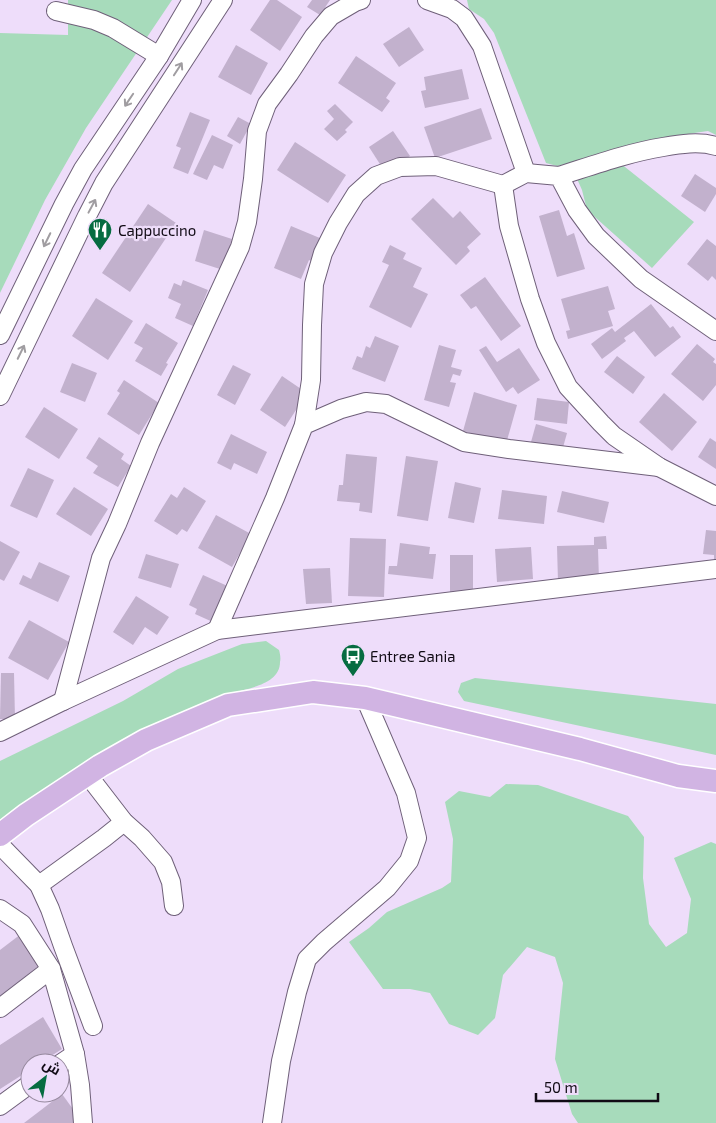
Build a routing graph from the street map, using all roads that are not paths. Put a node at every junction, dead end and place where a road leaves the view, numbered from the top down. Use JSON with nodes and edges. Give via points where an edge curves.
{"nodes":[{"id":1,"x":192,"y":0,"type":"edge"},
{"id":2,"x":223,"y":0,"type":"edge"},
{"id":3,"x":362,"y":0,"type":"edge"},
{"id":4,"x":427,"y":0,"type":"edge"},
{"id":5,"x":56,"y":11,"type":"dead end"},
{"id":6,"x":159,"y":56,"type":"junction"},
{"id":7,"x":716,"y":146,"type":"edge"},
{"id":8,"x":526,"y":173,"type":"junction"},
{"id":9,"x":559,"y":176,"type":"junction"},
{"id":10,"x":503,"y":185,"type":"junction"},
{"id":11,"x":716,"y":331,"type":"edge"},
{"id":12,"x":0,"y":335,"type":"edge"},
{"id":13,"x":0,"y":396,"type":"edge"},
{"id":14,"x":304,"y":425,"type":"junction"},
{"id":15,"x":659,"y":467,"type":"junction"},
{"id":16,"x":716,"y":496,"type":"edge"},
{"id":17,"x":716,"y":569,"type":"edge"},
{"id":18,"x":217,"y":630,"type":"junction"},
{"id":19,"x":365,"y":698,"type":"junction"},
{"id":20,"x":63,"y":701,"type":"junction"},
{"id":21,"x":0,"y":732,"type":"edge"},
{"id":22,"x":88,"y":774,"type":"junction"},
{"id":23,"x":716,"y":781,"type":"edge"},
{"id":24,"x":124,"y":822,"type":"junction"},
{"id":25,"x":0,"y":835,"type":"edge"},
{"id":26,"x":0,"y":845,"type":"edge"},
{"id":27,"x":40,"y":885,"type":"junction"},
{"id":28,"x":174,"y":906,"type":"dead end"},
{"id":29,"x":0,"y":908,"type":"edge"},
{"id":30,"x":51,"y":969,"type":"junction"},
{"id":31,"x":0,"y":1008,"type":"edge"},
{"id":32,"x":93,"y":1026,"type":"dead end"},
{"id":33,"x":75,"y":1054,"type":"junction"},
{"id":34,"x":70,"y":1057,"type":"edge"},
{"id":35,"x":20,"y":1091,"type":"edge"},
{"id":36,"x":0,"y":1106,"type":"edge"},
{"id":37,"x":83,"y":1123,"type":"edge"},
{"id":38,"x":272,"y":1123,"type":"edge"}],
"edges":[{"from":1,"to":6,"type":"street"},
{"from":13,"to":2,"type":"street","one_way":true,"via":[[104,183]]},
{"from":3,"to":20,"type":"street","via":[[331,16],[267,104],[256,131],[248,222],[240,247],[101,558]]},
{"from":4,"to":8,"type":"street","via":[[452,9],[464,18],[482,46]]},
{"from":5,"to":6,"type":"street","via":[[107,25]]},
{"from":6,"to":12,"type":"street","one_way":true,"via":[[83,169]]},
{"from":7,"to":9,"type":"street","via":[[689,143],[650,149]]},
{"from":8,"to":9,"type":"street"},
{"from":8,"to":10,"type":"street"},
{"from":9,"to":11,"type":"street","via":[[577,210],[596,236],[641,279]]},
{"from":10,"to":14,"type":"street","via":[[436,166],[400,167],[376,176],[356,194],[330,238],[314,284],[310,380]]},
{"from":10,"to":15,"type":"street","via":[[509,226],[530,299],[546,344],[568,386],[614,436]]},
{"from":14,"to":15,"type":"street","via":[[341,408],[366,402],[386,404],[464,442]]},
{"from":14,"to":18,"type":"street"},
{"from":15,"to":16,"type":"street"},
{"from":17,"to":18,"type":"street"},
{"from":18,"to":20,"type":"street"},
{"from":19,"to":22,"type":"main road","via":[[313,692],[228,705],[146,740]]},
{"from":19,"to":23,"type":"main road","via":[[580,749],[678,776]]},
{"from":19,"to":38,"type":"street","via":[[406,792],[417,838],[410,861],[386,888],[307,959],[282,1061]]},
{"from":20,"to":21,"type":"street"},
{"from":22,"to":24,"type":"street"},
{"from":22,"to":25,"type":"main road"},
{"from":24,"to":27,"type":"street"},
{"from":24,"to":28,"type":"street","via":[[162,862],[171,882]]},
{"from":26,"to":27,"type":"street"},
{"from":27,"to":32,"type":"street"},
{"from":29,"to":30,"type":"street","via":[[22,924]]},
{"from":30,"to":31,"type":"street"},
{"from":30,"to":33,"type":"street"},
{"from":33,"to":34,"type":"street"},
{"from":33,"to":37,"type":"street"},
{"from":35,"to":36,"type":"street"}]}
